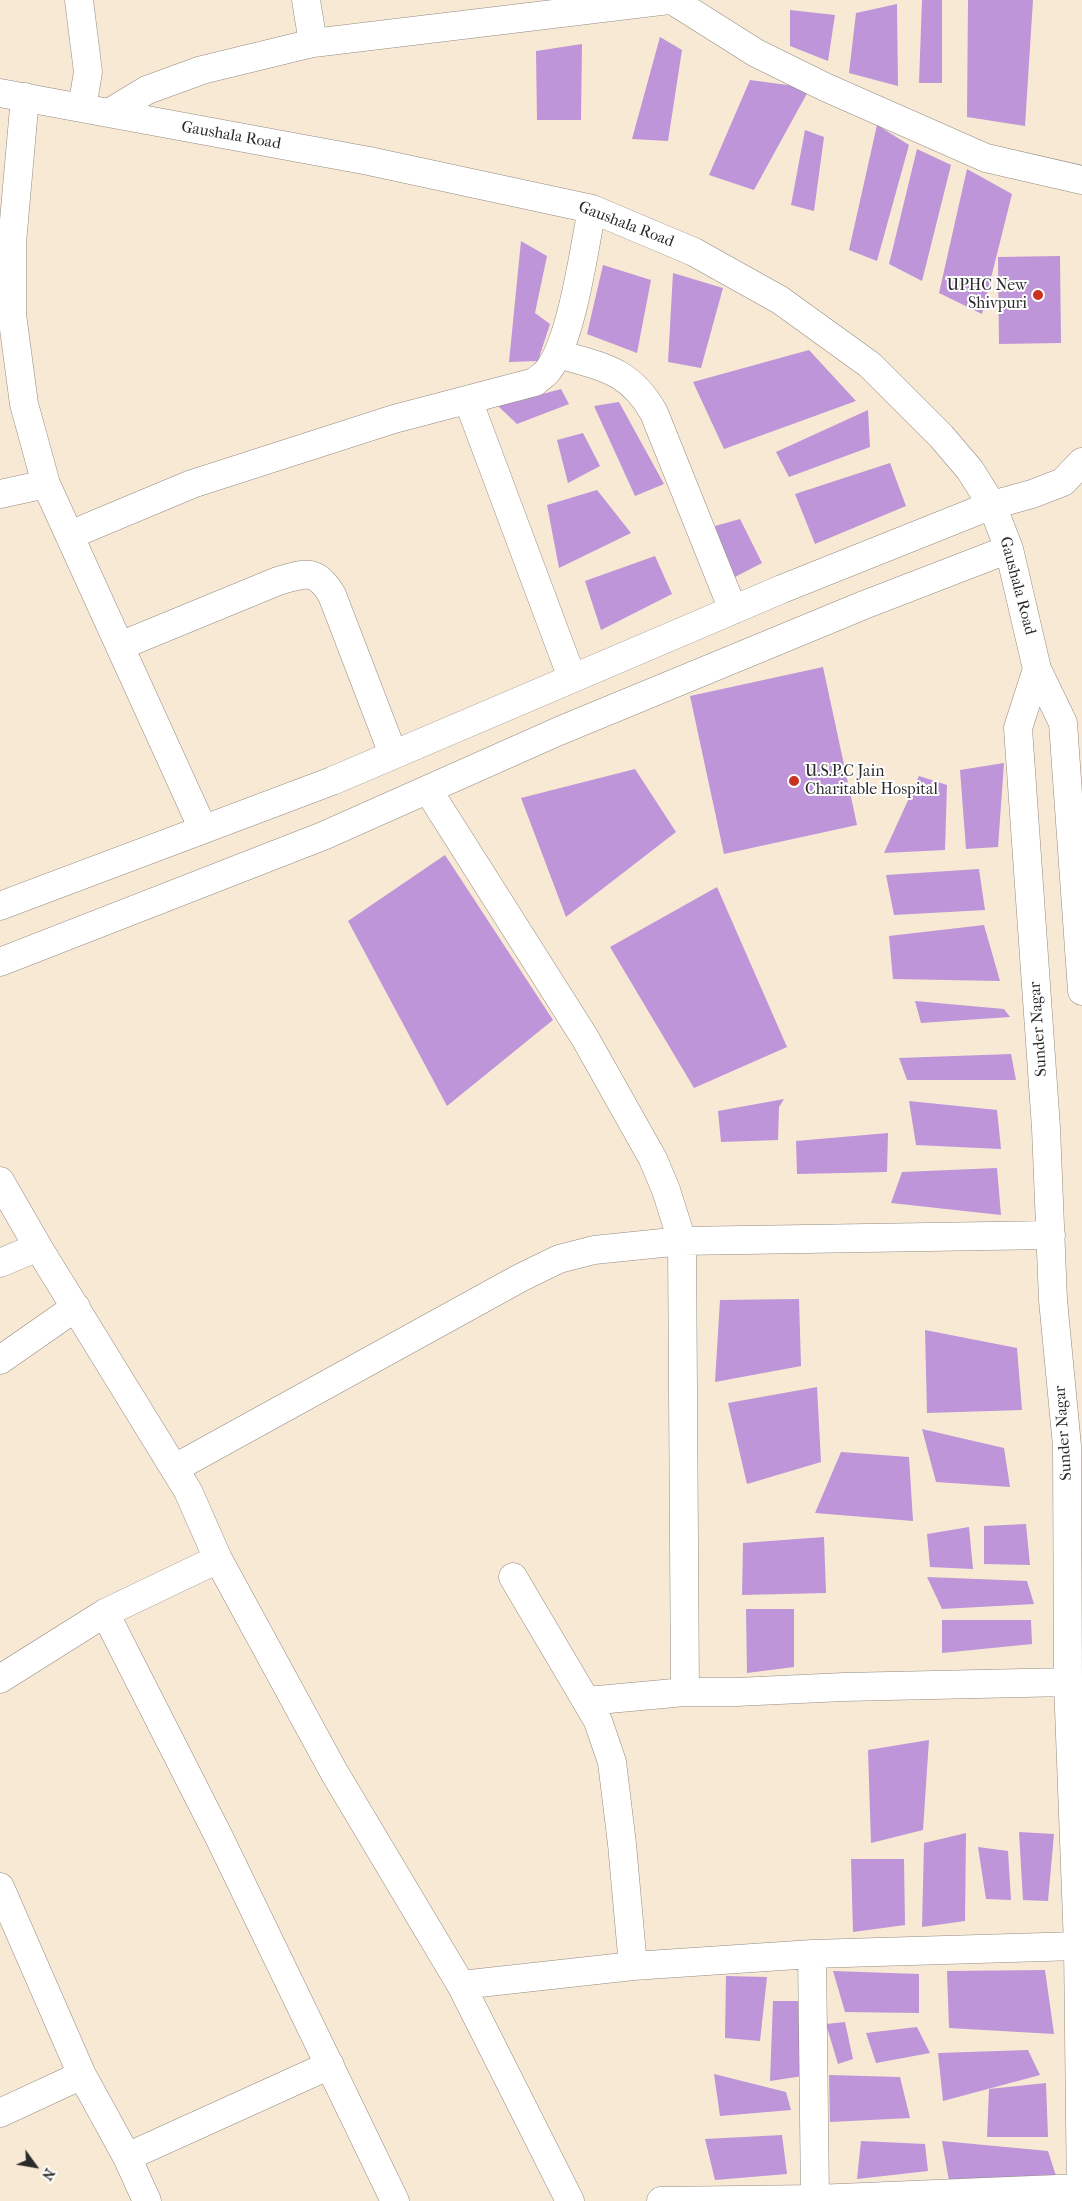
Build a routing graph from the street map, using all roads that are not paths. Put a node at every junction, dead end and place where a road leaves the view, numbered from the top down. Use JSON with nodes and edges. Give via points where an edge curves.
{"nodes":[{"id":1,"x":79,"y":0,"type":"edge"},
{"id":2,"x":306,"y":0,"type":"edge"},
{"id":3,"x":671,"y":0,"type":"edge"},
{"id":4,"x":495,"y":10,"type":"edge"},
{"id":5,"x":313,"y":43,"type":"junction"},
{"id":6,"x":13,"y":95,"type":"edge"},
{"id":7,"x":82,"y":108,"type":"junction"},
{"id":8,"x":109,"y":113,"type":"junction"},
{"id":9,"x":1082,"y":180,"type":"edge"},
{"id":10,"x":592,"y":209,"type":"junction"},
{"id":11,"x":558,"y":354,"type":"junction"},
{"id":12,"x":468,"y":400,"type":"junction"},
{"id":13,"x":1082,"y":464,"type":"edge"},
{"id":14,"x":46,"y":484,"type":"junction"},
{"id":15,"x":0,"y":494,"type":"edge"},
{"id":16,"x":992,"y":505,"type":"junction"},
{"id":17,"x":70,"y":535,"type":"junction"},
{"id":18,"x":1010,"y":549,"type":"junction"},
{"id":19,"x":733,"y":610,"type":"junction"},
{"id":20,"x":120,"y":646,"type":"junction"},
{"id":21,"x":1037,"y":669,"type":"junction"},
{"id":22,"x":572,"y":678,"type":"junction"},
{"id":23,"x":393,"y":754,"type":"junction"},
{"id":24,"x":428,"y":790,"type":"junction"},
{"id":25,"x":204,"y":829,"type":"junction"},
{"id":26,"x":1078,"y":878,"type":"edge"},
{"id":27,"x":0,"y":906,"type":"edge"},
{"id":28,"x":0,"y":962,"type":"edge"},
{"id":29,"x":1082,"y":991,"type":"edge"},
{"id":30,"x":0,"y":1181,"type":"edge"},
{"id":31,"x":1050,"y":1235,"type":"junction"},
{"id":32,"x":682,"y":1242,"type":"junction"},
{"id":33,"x":38,"y":1247,"type":"junction"},
{"id":34,"x":0,"y":1263,"type":"edge"},
{"id":35,"x":76,"y":1307,"type":"junction"},
{"id":36,"x":0,"y":1360,"type":"edge"},
{"id":37,"x":175,"y":1468,"type":"junction"},
{"id":38,"x":218,"y":1559,"type":"junction"},
{"id":39,"x":513,"y":1576,"type":"dead end"},
{"id":40,"x":105,"y":1613,"type":"junction"},
{"id":41,"x":0,"y":1679,"type":"edge"},
{"id":42,"x":1068,"y":1682,"type":"junction"},
{"id":43,"x":685,"y":1692,"type":"junction"},
{"id":44,"x":587,"y":1701,"type":"junction"},
{"id":45,"x":1079,"y":1845,"type":"edge"},
{"id":46,"x":0,"y":1887,"type":"edge"},
{"id":47,"x":1078,"y":1946,"type":"junction"},
{"id":48,"x":812,"y":1954,"type":"junction"},
{"id":49,"x":633,"y":1966,"type":"junction"},
{"id":50,"x":461,"y":1985,"type":"junction"},
{"id":51,"x":330,"y":2065,"type":"junction"},
{"id":52,"x":82,"y":2076,"type":"junction"},
{"id":53,"x":0,"y":2113,"type":"edge"},
{"id":54,"x":127,"y":2157,"type":"junction"},
{"id":55,"x":1081,"y":2195,"type":"edge"},
{"id":56,"x":815,"y":2199,"type":"junction"},
{"id":57,"x":905,"y":2199,"type":"edge"},
{"id":58,"x":147,"y":2201,"type":"edge"},
{"id":59,"x":395,"y":2201,"type":"edge"},
{"id":60,"x":570,"y":2201,"type":"edge"},
{"id":61,"x":661,"y":2201,"type":"edge"}],
"edges":[{"from":1,"to":7,"type":"street","via":[[88,72]]},
{"from":2,"to":5,"type":"street"},
{"from":3,"to":4,"type":"street"},
{"from":3,"to":9,"type":"street","via":[[756,53],[986,158]]},
{"from":4,"to":5,"type":"street"},
{"from":5,"to":8,"type":"street","via":[[202,70],[147,90]]},
{"from":6,"to":7,"type":"street","name":"Gaushala Road"},
{"from":6,"to":14,"type":"street","via":[[12,314],[24,404]]},
{"from":7,"to":8,"type":"street","name":"Gaushala Road"},
{"from":8,"to":10,"type":"street","name":"Gaushala Road","via":[[369,161]]},
{"from":10,"to":11,"type":"street"},
{"from":10,"to":16,"type":"street","name":"Gaushala Road","via":[[694,252],[772,295],[870,365],[941,436],[970,470]]},
{"from":11,"to":12,"type":"street","via":[[548,371],[535,382]]},
{"from":11,"to":19,"type":"street","via":[[602,367],[630,381],[644,395]]},
{"from":12,"to":17,"type":"street","via":[[394,419],[192,484]]},
{"from":12,"to":22,"type":"street"},
{"from":13,"to":16,"type":"street","via":[[1063,482]]},
{"from":14,"to":15,"type":"street"},
{"from":14,"to":17,"type":"street"},
{"from":16,"to":18,"type":"street","name":"Gaushala Road"},
{"from":16,"to":19,"type":"street"},
{"from":17,"to":20,"type":"street"},
{"from":18,"to":21,"type":"street","name":"Gaushala Road"},
{"from":18,"to":24,"type":"street","via":[[864,605]]},
{"from":19,"to":22,"type":"street"},
{"from":20,"to":23,"type":"street","via":[[278,581],[302,574],[313,575],[324,582],[332,595]]},
{"from":20,"to":25,"type":"street"},
{"from":21,"to":26,"type":"street","name":"Gaushala Road","via":[[1063,723]]},
{"from":21,"to":31,"type":"street","name":"Sunder Nagar","via":[[1018,728]]},
{"from":22,"to":23,"type":"street"},
{"from":23,"to":25,"type":"street","via":[[332,781]]},
{"from":24,"to":28,"type":"street","via":[[323,836]]},
{"from":24,"to":32,"type":"street","via":[[585,1038],[653,1159]]},
{"from":25,"to":27,"type":"street"},
{"from":26,"to":29,"type":"street","name":"Gaushala Road"},
{"from":30,"to":33,"type":"street"},
{"from":31,"to":32,"type":"street"},
{"from":31,"to":42,"type":"street","name":"Sunder Nagar","via":[[1067,1446]]},
{"from":32,"to":37,"type":"street","via":[[594,1250],[558,1259]]},
{"from":32,"to":43,"type":"street"},
{"from":33,"to":34,"type":"street"},
{"from":33,"to":35,"type":"street"},
{"from":35,"to":36,"type":"street"},
{"from":35,"to":37,"type":"street"},
{"from":37,"to":38,"type":"street"},
{"from":38,"to":40,"type":"street"},
{"from":38,"to":50,"type":"street","via":[[334,1772]]},
{"from":39,"to":44,"type":"street"},
{"from":40,"to":41,"type":"street"},
{"from":40,"to":51,"type":"street","via":[[224,1846]]},
{"from":42,"to":43,"type":"street"},
{"from":42,"to":45,"type":"street","name":"Sunder Nagar"},
{"from":43,"to":44,"type":"street"},
{"from":44,"to":49,"type":"street","via":[[598,1721],[612,1762]]},
{"from":45,"to":47,"type":"street","name":"Sunder Nagar"},
{"from":46,"to":52,"type":"street"},
{"from":47,"to":48,"type":"street"},
{"from":47,"to":55,"type":"street","name":"Sunder Nagar"},
{"from":48,"to":49,"type":"street"},
{"from":48,"to":56,"type":"street"},
{"from":49,"to":50,"type":"street"},
{"from":50,"to":60,"type":"street"},
{"from":51,"to":54,"type":"street"},
{"from":51,"to":59,"type":"street"},
{"from":52,"to":53,"type":"street"},
{"from":52,"to":54,"type":"street"},
{"from":54,"to":58,"type":"street"},
{"from":55,"to":57,"type":"street"},
{"from":56,"to":57,"type":"street"},
{"from":56,"to":61,"type":"street"}]}
